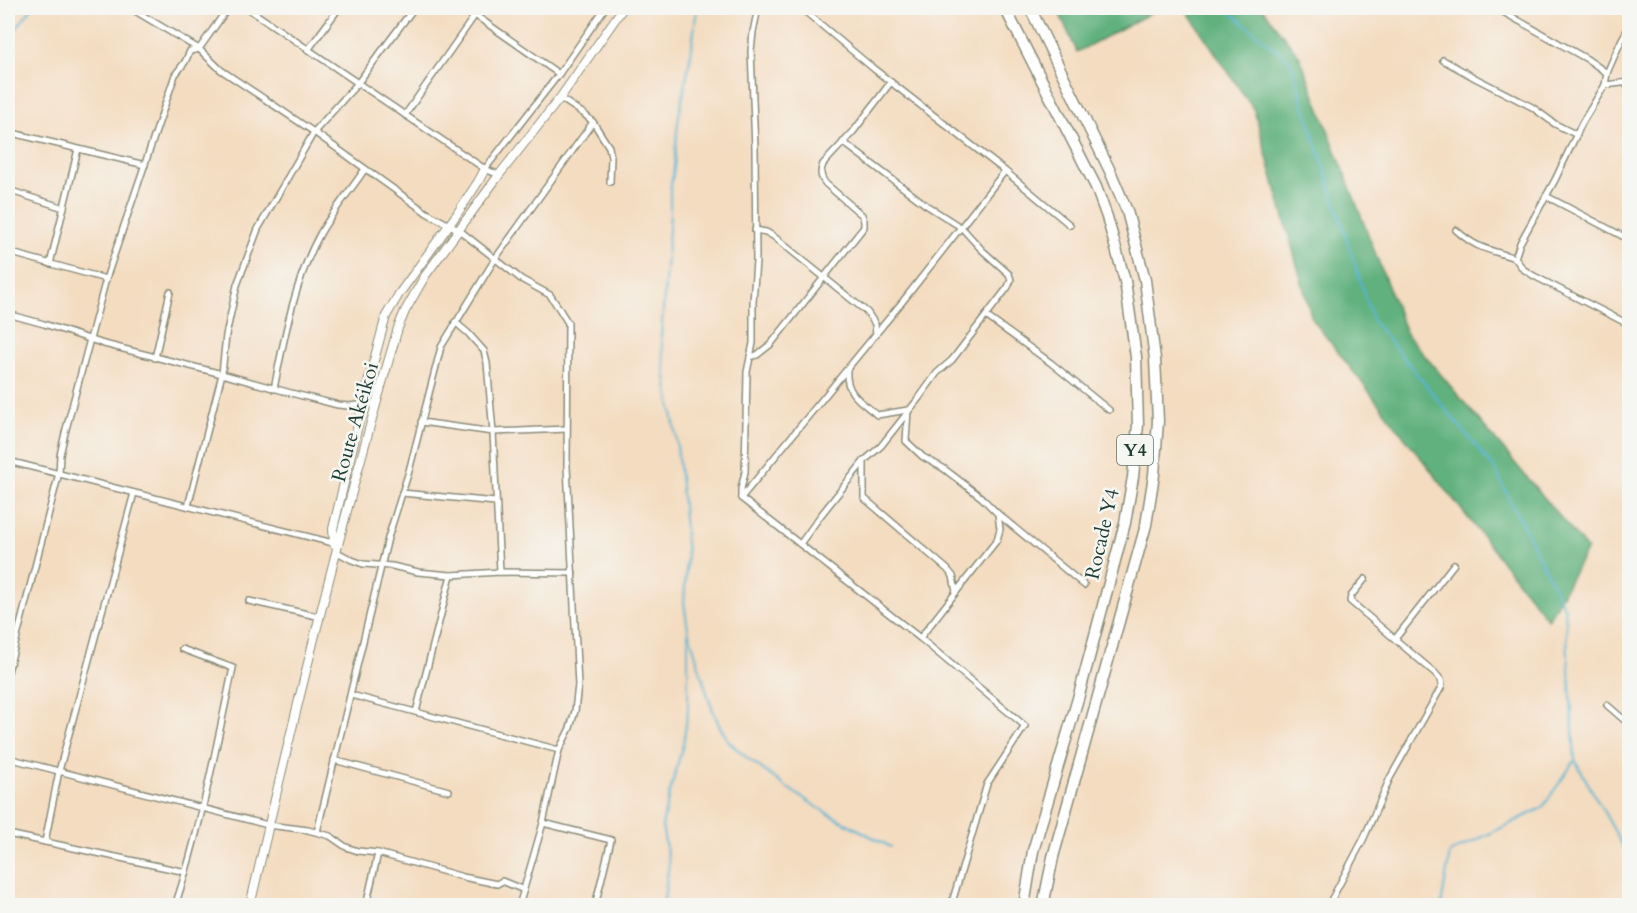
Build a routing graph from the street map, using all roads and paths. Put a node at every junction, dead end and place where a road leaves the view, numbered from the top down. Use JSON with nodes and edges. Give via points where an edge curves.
{"nodes":[{"id":1,"x":228,"y":8,"type":"edge"},
{"id":2,"x":247,"y":8,"type":"edge"},
{"id":3,"x":339,"y":8,"type":"edge"},
{"id":4,"x":414,"y":8,"type":"edge"},
{"id":5,"x":465,"y":8,"type":"edge"},
{"id":6,"x":480,"y":8,"type":"edge"},
{"id":7,"x":605,"y":8,"type":"edge"},
{"id":8,"x":623,"y":8,"type":"edge"},
{"id":9,"x":758,"y":8,"type":"edge"},
{"id":10,"x":801,"y":8,"type":"edge"},
{"id":11,"x":1005,"y":8,"type":"edge"},
{"id":12,"x":1030,"y":8,"type":"edge"},
{"id":13,"x":1496,"y":8,"type":"edge"},
{"id":14,"x":132,"y":9,"type":"edge"},
{"id":15,"x":475,"y":15,"type":"junction"},
{"id":16,"x":1629,"y":25,"type":"edge"},
{"id":17,"x":199,"y":49,"type":"junction"},
{"id":18,"x":308,"y":50,"type":"junction"},
{"id":19,"x":1443,"y":60,"type":"dead end"},
{"id":20,"x":1607,"y":73,"type":"junction"},
{"id":21,"x":559,"y":74,"type":"junction"},
{"id":22,"x":891,"y":82,"type":"junction"},
{"id":23,"x":1629,"y":82,"type":"edge"},
{"id":24,"x":357,"y":84,"type":"junction"},
{"id":25,"x":1605,"y":85,"type":"junction"},
{"id":26,"x":560,"y":98,"type":"junction"},
{"id":27,"x":405,"y":115,"type":"junction"},
{"id":28,"x":593,"y":122,"type":"junction"},
{"id":29,"x":8,"y":132,"type":"edge"},
{"id":30,"x":314,"y":132,"type":"junction"},
{"id":31,"x":1577,"y":135,"type":"junction"},
{"id":32,"x":843,"y":142,"type":"junction"},
{"id":33,"x":78,"y":149,"type":"junction"},
{"id":34,"x":145,"y":165,"type":"junction"},
{"id":35,"x":365,"y":169,"type":"junction"},
{"id":36,"x":485,"y":169,"type":"junction"},
{"id":37,"x":1005,"y":171,"type":"junction"},
{"id":38,"x":499,"y":175,"type":"junction"},
{"id":39,"x":610,"y":182,"type":"dead end"},
{"id":40,"x":8,"y":190,"type":"edge"},
{"id":41,"x":1546,"y":196,"type":"junction"},
{"id":42,"x":64,"y":208,"type":"junction"},
{"id":43,"x":449,"y":224,"type":"junction"},
{"id":44,"x":1070,"y":225,"type":"dead end"},
{"id":45,"x":962,"y":228,"type":"junction"},
{"id":46,"x":459,"y":230,"type":"junction"},
{"id":47,"x":755,"y":230,"type":"junction"},
{"id":48,"x":1456,"y":230,"type":"dead end"},
{"id":49,"x":1629,"y":240,"type":"edge"},
{"id":50,"x":8,"y":252,"type":"edge"},
{"id":51,"x":1515,"y":258,"type":"junction"},
{"id":52,"x":495,"y":259,"type":"junction"},
{"id":53,"x":50,"y":264,"type":"junction"},
{"id":54,"x":824,"y":276,"type":"junction"},
{"id":55,"x":106,"y":279,"type":"junction"},
{"id":56,"x":170,"y":292,"type":"dead end"},
{"id":57,"x":8,"y":314,"type":"edge"},
{"id":58,"x":986,"y":316,"type":"junction"},
{"id":59,"x":455,"y":322,"type":"junction"},
{"id":60,"x":1629,"y":325,"type":"edge"},
{"id":61,"x":876,"y":335,"type":"junction"},
{"id":62,"x":90,"y":340,"type":"junction"},
{"id":63,"x":750,"y":357,"type":"junction"},
{"id":64,"x":154,"y":358,"type":"junction"},
{"id":65,"x":847,"y":370,"type":"junction"},
{"id":66,"x":222,"y":374,"type":"junction"},
{"id":67,"x":274,"y":389,"type":"junction"},
{"id":68,"x":376,"y":403,"type":"junction"},
{"id":69,"x":363,"y":404,"type":"junction"},
{"id":70,"x":908,"y":410,"type":"junction"},
{"id":71,"x":1109,"y":410,"type":"dead end"},
{"id":72,"x":421,"y":422,"type":"junction"},
{"id":73,"x":567,"y":429,"type":"junction"},
{"id":74,"x":493,"y":432,"type":"junction"},
{"id":75,"x":8,"y":461,"type":"edge"},
{"id":76,"x":864,"y":461,"type":"junction"},
{"id":77,"x":58,"y":473,"type":"junction"},
{"id":78,"x":134,"y":493,"type":"junction"},
{"id":79,"x":402,"y":493,"type":"junction"},
{"id":80,"x":741,"y":498,"type":"junction"},
{"id":81,"x":496,"y":502,"type":"junction"},
{"id":82,"x":188,"y":506,"type":"junction"},
{"id":83,"x":998,"y":514,"type":"junction"},
{"id":84,"x":800,"y":544,"type":"junction"},
{"id":85,"x":336,"y":547,"type":"junction"},
{"id":86,"x":1454,"y":564,"type":"dead end"},
{"id":87,"x":383,"y":565,"type":"junction"},
{"id":88,"x":500,"y":572,"type":"junction"},
{"id":89,"x":573,"y":573,"type":"junction"},
{"id":90,"x":451,"y":575,"type":"junction"},
{"id":91,"x":1365,"y":579,"type":"dead end"},
{"id":92,"x":1084,"y":585,"type":"dead end"},
{"id":93,"x":956,"y":592,"type":"junction"},
{"id":94,"x":249,"y":601,"type":"dead end"},
{"id":95,"x":321,"y":616,"type":"junction"},
{"id":96,"x":920,"y":638,"type":"junction"},
{"id":97,"x":1395,"y":639,"type":"junction"},
{"id":98,"x":182,"y":650,"type":"dead end"},
{"id":99,"x":8,"y":672,"type":"edge"},
{"id":100,"x":351,"y":695,"type":"junction"},
{"id":101,"x":1607,"y":705,"type":"dead end"},
{"id":102,"x":416,"y":712,"type":"junction"},
{"id":103,"x":1629,"y":725,"type":"edge"},
{"id":104,"x":559,"y":750,"type":"junction"},
{"id":105,"x":8,"y":758,"type":"edge"},
{"id":106,"x":334,"y":760,"type":"junction"},
{"id":107,"x":59,"y":771,"type":"junction"},
{"id":108,"x":448,"y":791,"type":"dead end"},
{"id":109,"x":203,"y":808,"type":"junction"},
{"id":110,"x":543,"y":823,"type":"junction"},
{"id":111,"x":268,"y":825,"type":"junction"},
{"id":112,"x":316,"y":832,"type":"junction"},
{"id":113,"x":8,"y":834,"type":"edge"},
{"id":114,"x":45,"y":842,"type":"junction"},
{"id":115,"x":378,"y":853,"type":"junction"},
{"id":116,"x":186,"y":872,"type":"junction"},
{"id":117,"x":524,"y":890,"type":"junction"},
{"id":118,"x":176,"y":906,"type":"edge"},
{"id":119,"x":250,"y":906,"type":"edge"},
{"id":120,"x":366,"y":906,"type":"edge"},
{"id":121,"x":519,"y":906,"type":"edge"},
{"id":122,"x":595,"y":906,"type":"edge"},
{"id":123,"x":951,"y":906,"type":"edge"},
{"id":124,"x":1024,"y":906,"type":"edge"},
{"id":125,"x":1043,"y":906,"type":"edge"},
{"id":126,"x":1328,"y":906,"type":"edge"}],
"edges":[{"from":1,"to":17,"type":"street"},
{"from":2,"to":18,"type":"street"},
{"from":3,"to":18,"type":"street"},
{"from":4,"to":24,"type":"street"},
{"from":5,"to":15,"type":"street"},
{"from":6,"to":15,"type":"street"},
{"from":7,"to":21,"type":"street"},
{"from":8,"to":26,"type":"street","name":"Route Akéikoi"},
{"from":9,"to":47,"type":"street","via":[[751,51]]},
{"from":10,"to":22,"type":"street"},
{"from":11,"to":124,"type":"highway","name":"Rocade Y4","number":"Y4","via":[[1096,186],[1107,217],[1126,292],[1136,357],[1138,425],[1125,524],[1033,851]]},
{"from":12,"to":125,"type":"highway","name":"Rocade Y4","number":"Y4","via":[[1127,211],[1145,280],[1158,421],[1146,525],[1053,857]]},
{"from":13,"to":20,"type":"street"},
{"from":14,"to":17,"type":"street"},
{"from":15,"to":21,"type":"street"},
{"from":15,"to":27,"type":"street"},
{"from":16,"to":20,"type":"street"},
{"from":17,"to":30,"type":"street","via":[[221,70]]},
{"from":17,"to":34,"type":"street","via":[[190,51],[175,75]]},
{"from":18,"to":24,"type":"street"},
{"from":19,"to":31,"type":"street"},
{"from":20,"to":25,"type":"street"},
{"from":21,"to":36,"type":"street"},
{"from":22,"to":32,"type":"street"},
{"from":22,"to":37,"type":"street"},
{"from":23,"to":25,"type":"street"},
{"from":24,"to":27,"type":"street"},
{"from":24,"to":30,"type":"street"},
{"from":25,"to":31,"type":"street"},
{"from":26,"to":28,"type":"street"},
{"from":26,"to":38,"type":"street","name":"Route Akéikoi"},
{"from":27,"to":36,"type":"street"},
{"from":28,"to":39,"type":"street","via":[[609,147]]},
{"from":28,"to":52,"type":"street"},
{"from":29,"to":33,"type":"street"},
{"from":30,"to":35,"type":"street"},
{"from":30,"to":66,"type":"street","via":[[258,229],[237,285]]},
{"from":31,"to":41,"type":"street"},
{"from":32,"to":45,"type":"street"},
{"from":32,"to":54,"type":"street","via":[[823,164],[821,178],[862,215],[864,227]]},
{"from":33,"to":34,"type":"street"},
{"from":33,"to":42,"type":"street"},
{"from":34,"to":55,"type":"street"},
{"from":35,"to":43,"type":"street"},
{"from":35,"to":67,"type":"street","via":[[321,232],[306,264]]},
{"from":36,"to":38,"type":"street"},
{"from":36,"to":43,"type":"street","name":"Route Akéikoi"},
{"from":37,"to":44,"type":"street"},
{"from":37,"to":45,"type":"street"},
{"from":38,"to":46,"type":"street","name":"Route Akéikoi"},
{"from":40,"to":42,"type":"street"},
{"from":41,"to":49,"type":"street"},
{"from":41,"to":51,"type":"street"},
{"from":42,"to":53,"type":"street"},
{"from":43,"to":46,"type":"street"},
{"from":43,"to":69,"type":"street","name":"Route Akéikoi","via":[[386,316]]},
{"from":45,"to":58,"type":"street","via":[[1011,280]]},
{"from":45,"to":61,"type":"street"},
{"from":46,"to":52,"type":"street"},
{"from":46,"to":68,"type":"street","name":"Route Akéikoi","via":[[405,311]]},
{"from":47,"to":54,"type":"street","via":[[773,236]]},
{"from":47,"to":63,"type":"street"},
{"from":48,"to":51,"type":"street","via":[[1486,250]]},
{"from":50,"to":53,"type":"street"},
{"from":51,"to":60,"type":"street","via":[[1534,276]]},
{"from":52,"to":59,"type":"street"},
{"from":52,"to":73,"type":"street","via":[[550,295],[567,321]]},
{"from":53,"to":55,"type":"street"},
{"from":54,"to":61,"type":"street","via":[[872,317]]},
{"from":54,"to":63,"type":"street","via":[[771,344]]},
{"from":55,"to":62,"type":"street"},
{"from":56,"to":64,"type":"street"},
{"from":57,"to":62,"type":"street"},
{"from":58,"to":70,"type":"street"},
{"from":58,"to":71,"type":"street"},
{"from":59,"to":72,"type":"street","via":[[441,347]]},
{"from":59,"to":74,"type":"street","via":[[484,351]]},
{"from":61,"to":65,"type":"street"},
{"from":62,"to":64,"type":"street"},
{"from":62,"to":77,"type":"street"},
{"from":63,"to":80,"type":"street"},
{"from":64,"to":66,"type":"street"},
{"from":65,"to":70,"type":"street","via":[[846,381],[852,393],[877,415]]},
{"from":65,"to":80,"type":"street"},
{"from":66,"to":67,"type":"street"},
{"from":66,"to":82,"type":"street"},
{"from":67,"to":69,"type":"street","via":[[339,405]]},
{"from":68,"to":69,"type":"street"},
{"from":68,"to":85,"type":"street","name":"Route Akéikoi"},
{"from":69,"to":85,"type":"street","name":"Route Akéikoi","via":[[333,529]]},
{"from":70,"to":76,"type":"street"},
{"from":70,"to":83,"type":"street","via":[[906,441]]},
{"from":72,"to":74,"type":"street"},
{"from":72,"to":79,"type":"street"},
{"from":73,"to":74,"type":"street"},
{"from":73,"to":89,"type":"street"},
{"from":74,"to":81,"type":"street"},
{"from":75,"to":77,"type":"street"},
{"from":76,"to":84,"type":"street"},
{"from":76,"to":93,"type":"street","via":[[864,498],[947,569],[953,576]]},
{"from":77,"to":78,"type":"street"},
{"from":77,"to":99,"type":"street"},
{"from":78,"to":82,"type":"street"},
{"from":78,"to":107,"type":"street"},
{"from":79,"to":81,"type":"street"},
{"from":79,"to":87,"type":"street"},
{"from":80,"to":84,"type":"street"},
{"from":81,"to":88,"type":"street"},
{"from":82,"to":85,"type":"street"},
{"from":83,"to":92,"type":"street"},
{"from":83,"to":93,"type":"street","via":[[997,540]]},
{"from":84,"to":96,"type":"street"},
{"from":85,"to":87,"type":"street","via":[[352,560]]},
{"from":85,"to":95,"type":"street","name":"Route Akéikoi"},
{"from":86,"to":97,"type":"street"},
{"from":87,"to":90,"type":"street"},
{"from":87,"to":100,"type":"street"},
{"from":88,"to":89,"type":"street"},
{"from":88,"to":90,"type":"street"},
{"from":89,"to":104,"type":"street","via":[[578,685],[572,720]]},
{"from":90,"to":102,"type":"street"},
{"from":91,"to":97,"type":"street","via":[[1350,601]]},
{"from":93,"to":96,"type":"street"},
{"from":94,"to":95,"type":"street"},
{"from":95,"to":111,"type":"street","name":"Route Akéikoi"},
{"from":96,"to":123,"type":"street","via":[[1025,726],[987,784]]},
{"from":97,"to":126,"type":"street","via":[[1435,673],[1442,686],[1390,778]]},
{"from":98,"to":109,"type":"street","via":[[233,668]]},
{"from":100,"to":102,"type":"street"},
{"from":100,"to":106,"type":"street"},
{"from":101,"to":103,"type":"street"},
{"from":102,"to":104,"type":"street"},
{"from":104,"to":110,"type":"street"},
{"from":105,"to":107,"type":"street"},
{"from":106,"to":108,"type":"street"},
{"from":106,"to":112,"type":"street"},
{"from":107,"to":109,"type":"street"},
{"from":107,"to":114,"type":"street"},
{"from":109,"to":111,"type":"street"},
{"from":109,"to":116,"type":"street"},
{"from":110,"to":117,"type":"street"},
{"from":110,"to":122,"type":"street","via":[[611,840]]},
{"from":111,"to":112,"type":"street"},
{"from":111,"to":119,"type":"street","name":"Route Akéikoi"},
{"from":112,"to":115,"type":"street","via":[[346,847]]},
{"from":113,"to":114,"type":"street"},
{"from":114,"to":116,"type":"street"},
{"from":115,"to":117,"type":"street","via":[[463,877],[497,884],[502,881]]},
{"from":115,"to":120,"type":"street"},
{"from":116,"to":118,"type":"street"},
{"from":117,"to":121,"type":"street"}]}
